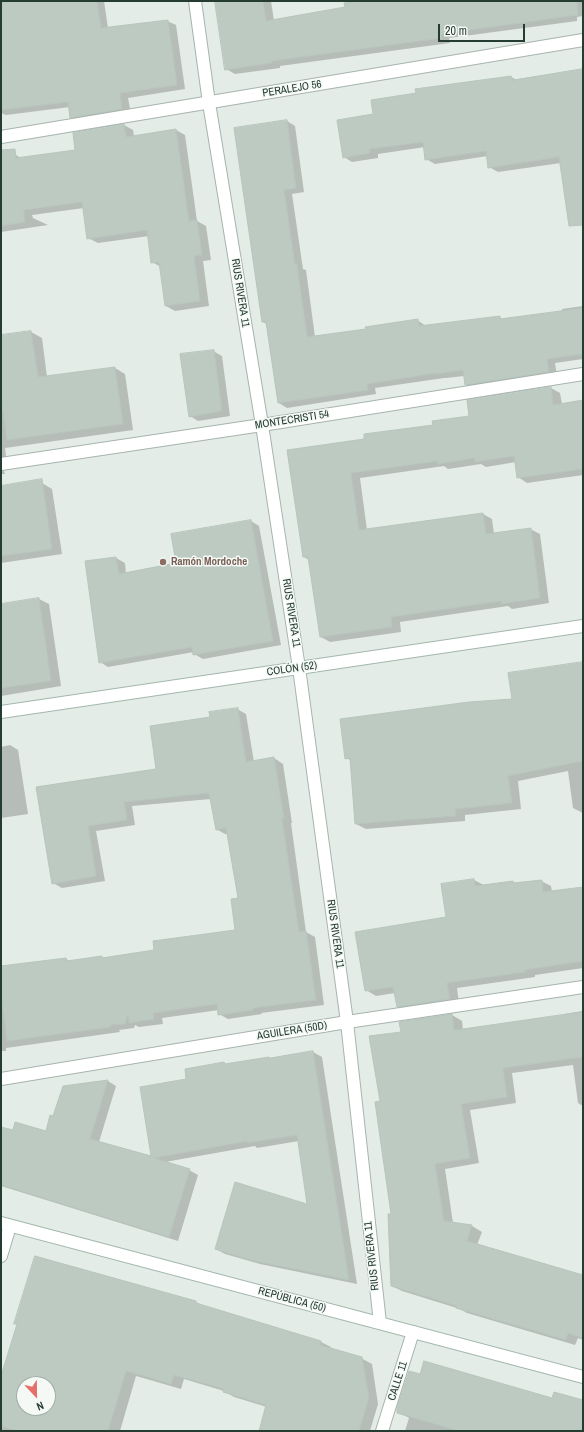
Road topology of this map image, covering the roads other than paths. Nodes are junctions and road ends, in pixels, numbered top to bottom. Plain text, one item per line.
1 (195, 1) edge
2 (583, 40) edge
3 (210, 103) junction
4 (1, 137) edge
5 (583, 374) edge
6 (262, 425) junction
7 (1, 464) edge
8 (583, 626) edge
9 (299, 668) junction
10 (1, 712) edge
11 (583, 988) edge
12 (347, 1022) junction
13 (1, 1078) edge
14 (6, 1224) edge
15 (1, 1256) edge
16 (380, 1323) junction
17 (413, 1332) junction
18 (583, 1377) edge
19 (382, 1431) edge

1 - 3 street, RIUS RIVERA 11
2 - 3 street, PERALEJO 56
3 - 4 street, PERALEJO 56
3 - 6 street, RIUS RIVERA 11
5 - 6 street, MONTECRISTI 54
6 - 7 street, MONTECRISTI 54
6 - 9 street, RIUS RIVERA 11
8 - 9 street, COLÓN (52)
9 - 10 street, COLÓN (52)
9 - 12 street, RIUS RIVERA 11
11 - 12 street, AGUILERA (50D)
12 - 13 street, AGUILERA (50D)
12 - 16 street, RIUS RIVERA 11
14 - 15 street
14 - 16 street, REPÚBLICA (50)
16 - 17 street, REPÚBLICA (50)
17 - 18 street, REPÚBLICA (50)
17 - 19 street, CALLE 11

